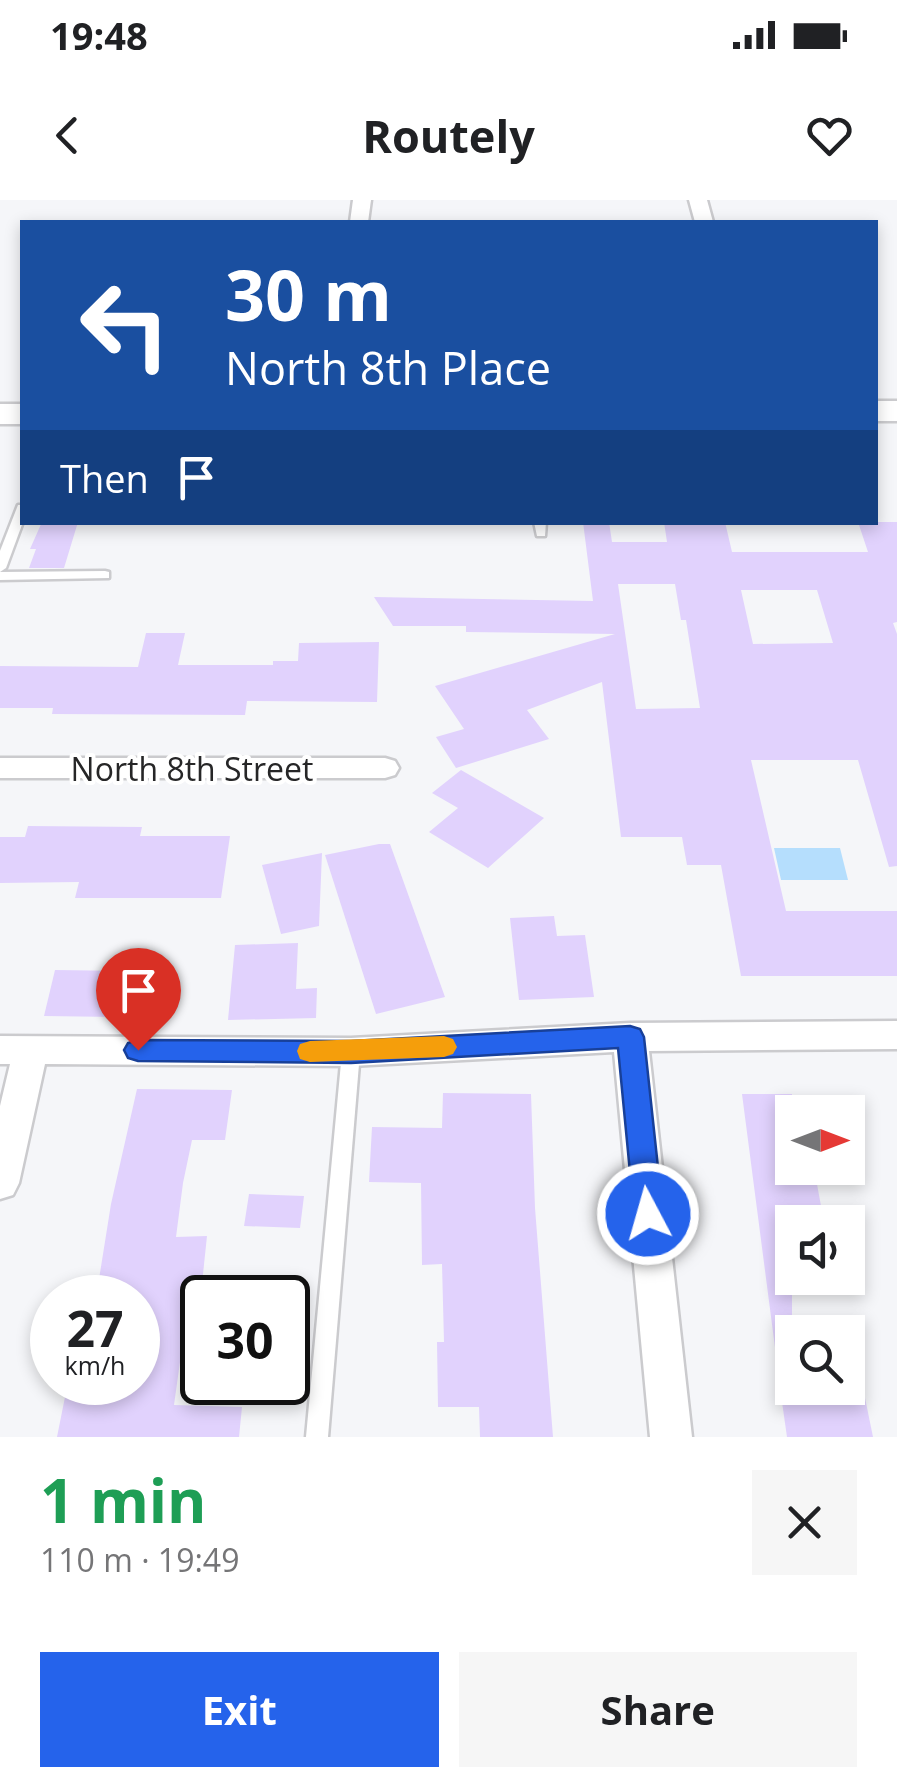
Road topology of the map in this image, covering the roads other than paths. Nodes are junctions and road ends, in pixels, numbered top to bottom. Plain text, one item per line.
1 (20, 514) edge
2 (0, 572) edge
3 (105, 575) dead end
4 (0, 768) edge
5 (384, 768) dead end
6 (897, 1036) edge
7 (630, 1037) junction
8 (15, 1050) edge
9 (351, 1052) junction
10 (0, 1183) edge
11 (318, 1437) edge
12 (671, 1437) edge

1 - 2 lane
2 - 3 lane
4 - 5 street, North 8th Street
6 - 7 street
7 - 9 street
7 - 12 street
8 - 9 street
8 - 10 street
9 - 11 lane

